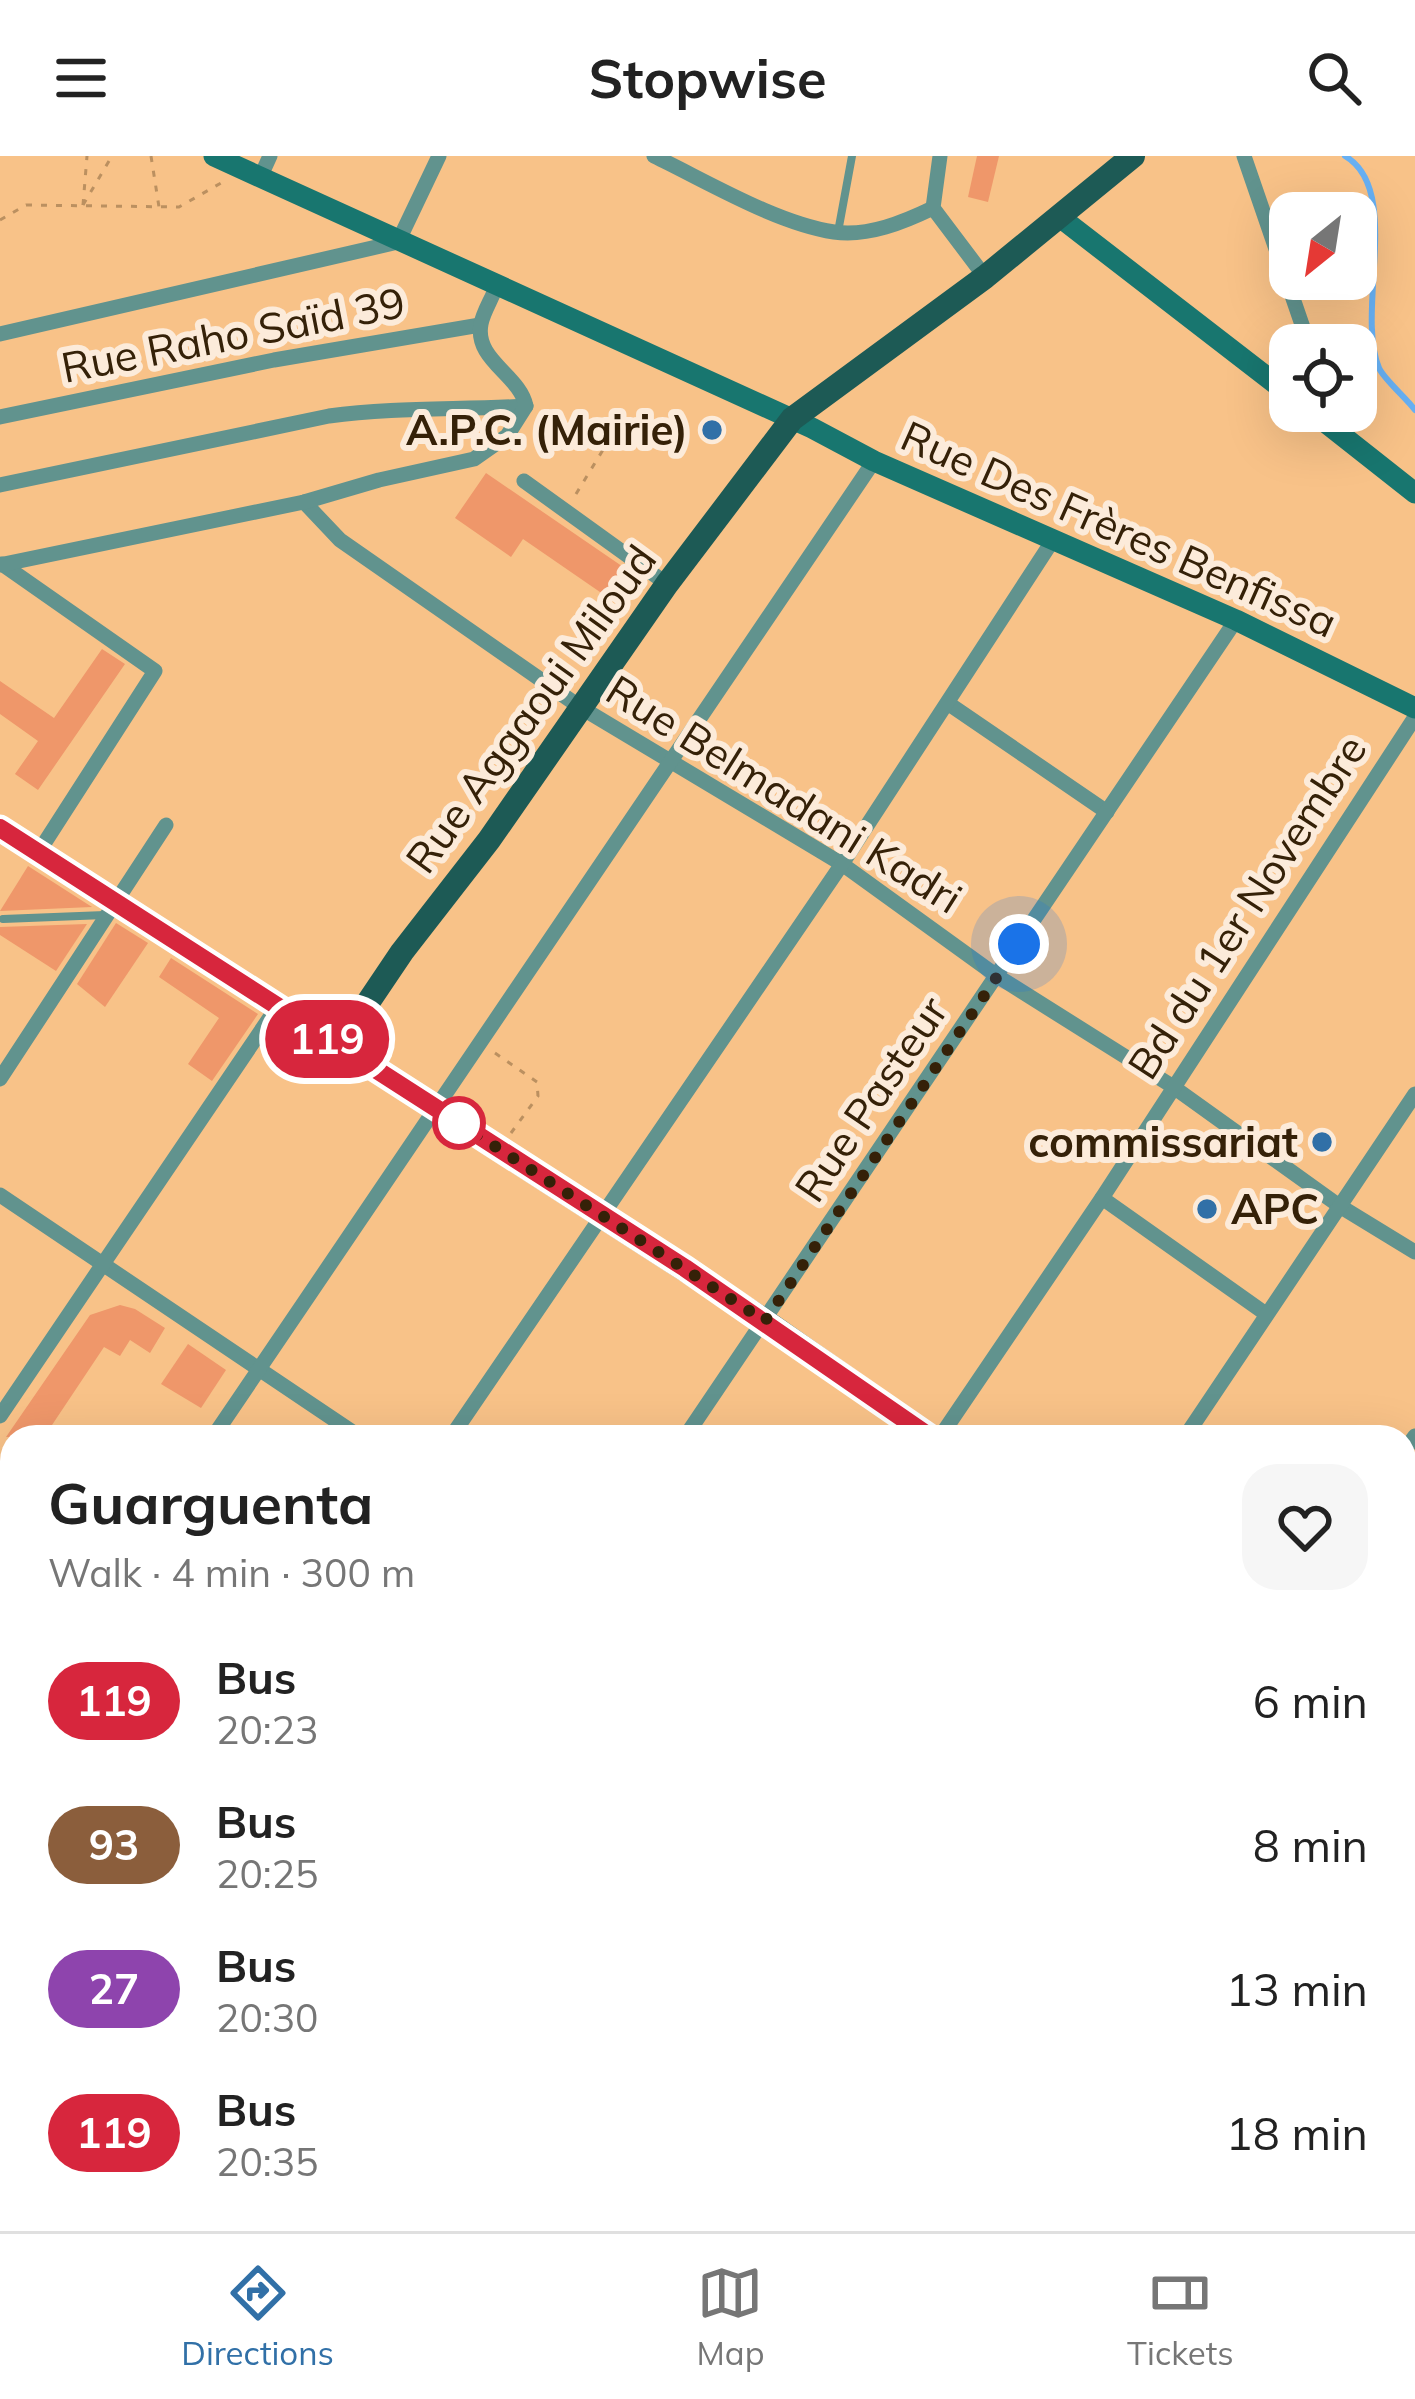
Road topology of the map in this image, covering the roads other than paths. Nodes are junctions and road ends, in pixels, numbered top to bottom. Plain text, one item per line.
1 (214, 156) edge
2 (270, 156) edge
3 (439, 156) edge
4 (654, 156) edge
5 (852, 156) edge
6 (940, 156) edge
7 (1133, 156) edge
8 (1244, 156) edge
9 (252, 174) junction
10 (933, 208) junction
11 (1060, 218) junction
12 (838, 233) junction
13 (398, 242) junction
14 (986, 277) junction
15 (496, 287) junction
16 (1302, 324) edge
17 (480, 325) junction
18 (0, 334) edge
19 (1269, 379) edge
20 (526, 406) junction
21 (0, 417) edge
22 (792, 419) junction
23 (1338, 432) edge
24 (874, 461) junction
25 (524, 481) dead end
26 (0, 484) edge
27 (1415, 493) edge
28 (304, 502) junction
29 (1053, 540) junction
30 (1, 564) edge
31 (667, 584) junction
32 (1236, 620) junction
33 (949, 704) junction
34 (580, 707) junction
35 (1415, 712) edge
36 (671, 762) junction
37 (1107, 812) junction
38 (166, 825) dead end
39 (0, 828) edge
40 (38, 854) junction
41 (842, 865) junction
42 (112, 908) junction
43 (3, 920) dead end
44 (997, 976) junction
45 (278, 1007) junction
46 (338, 1047) junction
47 (0, 1079) edge
48 (1172, 1086) junction
49 (1415, 1094) edge
50 (435, 1108) junction
51 (0, 1195) edge
52 (1102, 1198) junction
53 (1338, 1205) junction
54 (604, 1216) junction
55 (1415, 1252) edge
56 (103, 1264) junction
57 (1266, 1315) junction
58 (765, 1321) junction
59 (259, 1368) junction
60 (0, 1415) edge
61 (221, 1425) edge
62 (342, 1425) edge
63 (459, 1425) edge
64 (694, 1425) edge
65 (924, 1425) edge
66 (944, 1425) edge
67 (1193, 1425) edge

1 - 9 main road, Rue Des Frères Benfissa
2 - 9 street
3 - 13 street
4 - 12 street
5 - 12 lane
6 - 10 street
7 - 11 main road, Rue Aggaoui Miloud
8 - 16 street
9 - 13 main road, Rue Des Frères Benfissa
10 - 12 street
10 - 14 street
11 - 14 main road, Rue Aggaoui Miloud
11 - 19 main road
13 - 15 main road, Rue Des Frères Benfissa
13 - 18 street
14 - 22 main road, Rue Aggaoui Miloud
15 - 17 street
15 - 22 main road, Rue Des Frères Benfissa
17 - 20 street
17 - 21 street, Rue Raho Saïd 39
20 - 26 street
20 - 28 street
22 - 24 main road, Rue Des Frères Benfissa
22 - 31 main road, Rue Aggaoui Miloud
23 - 27 main road
24 - 29 main road, Rue Des Frères Benfissa
24 - 36 street
25 - 31 street
28 - 30 street
28 - 34 street, Rue Belmadani Kadri
29 - 32 main road, Rue Des Frères Benfissa
29 - 33 street
30 - 40 street
31 - 34 main road, Rue Aggaoui Miloud
32 - 35 main road, Rue Des Frères Benfissa
32 - 37 street, Rue Pasteur
33 - 37 street
33 - 41 street
34 - 36 street, Rue Belmadani Kadri
34 - 46 main road, Rue Aggaoui Miloud
35 - 48 street, Bd du 1er Novembre
36 - 41 street, Rue Belmadani Kadri
36 - 50 street
37 - 44 street, Rue Pasteur
38 - 42 street
39 - 40 main road
40 - 42 main road
41 - 44 street, Rue Belmadani Kadri
41 - 54 street
42 - 43 lane
42 - 45 main road
42 - 47 street
44 - 48 street, Rue Belmadani Kadri
44 - 58 street, Rue Pasteur
45 - 46 main road
45 - 56 street
46 - 50 main road
48 - 52 street, Bd du 1er Novembre
48 - 53 street, Rue Belmadani Kadri
49 - 53 street
50 - 54 main road
50 - 59 street
51 - 56 street
52 - 57 street
52 - 66 street, Bd du 1er Novembre
53 - 55 street, Rue Belmadani Kadri
53 - 57 street
54 - 58 main road
54 - 63 street
56 - 59 street
56 - 60 street
57 - 67 street
58 - 64 street, Rue Pasteur
58 - 65 main road
59 - 61 street
59 - 62 street

